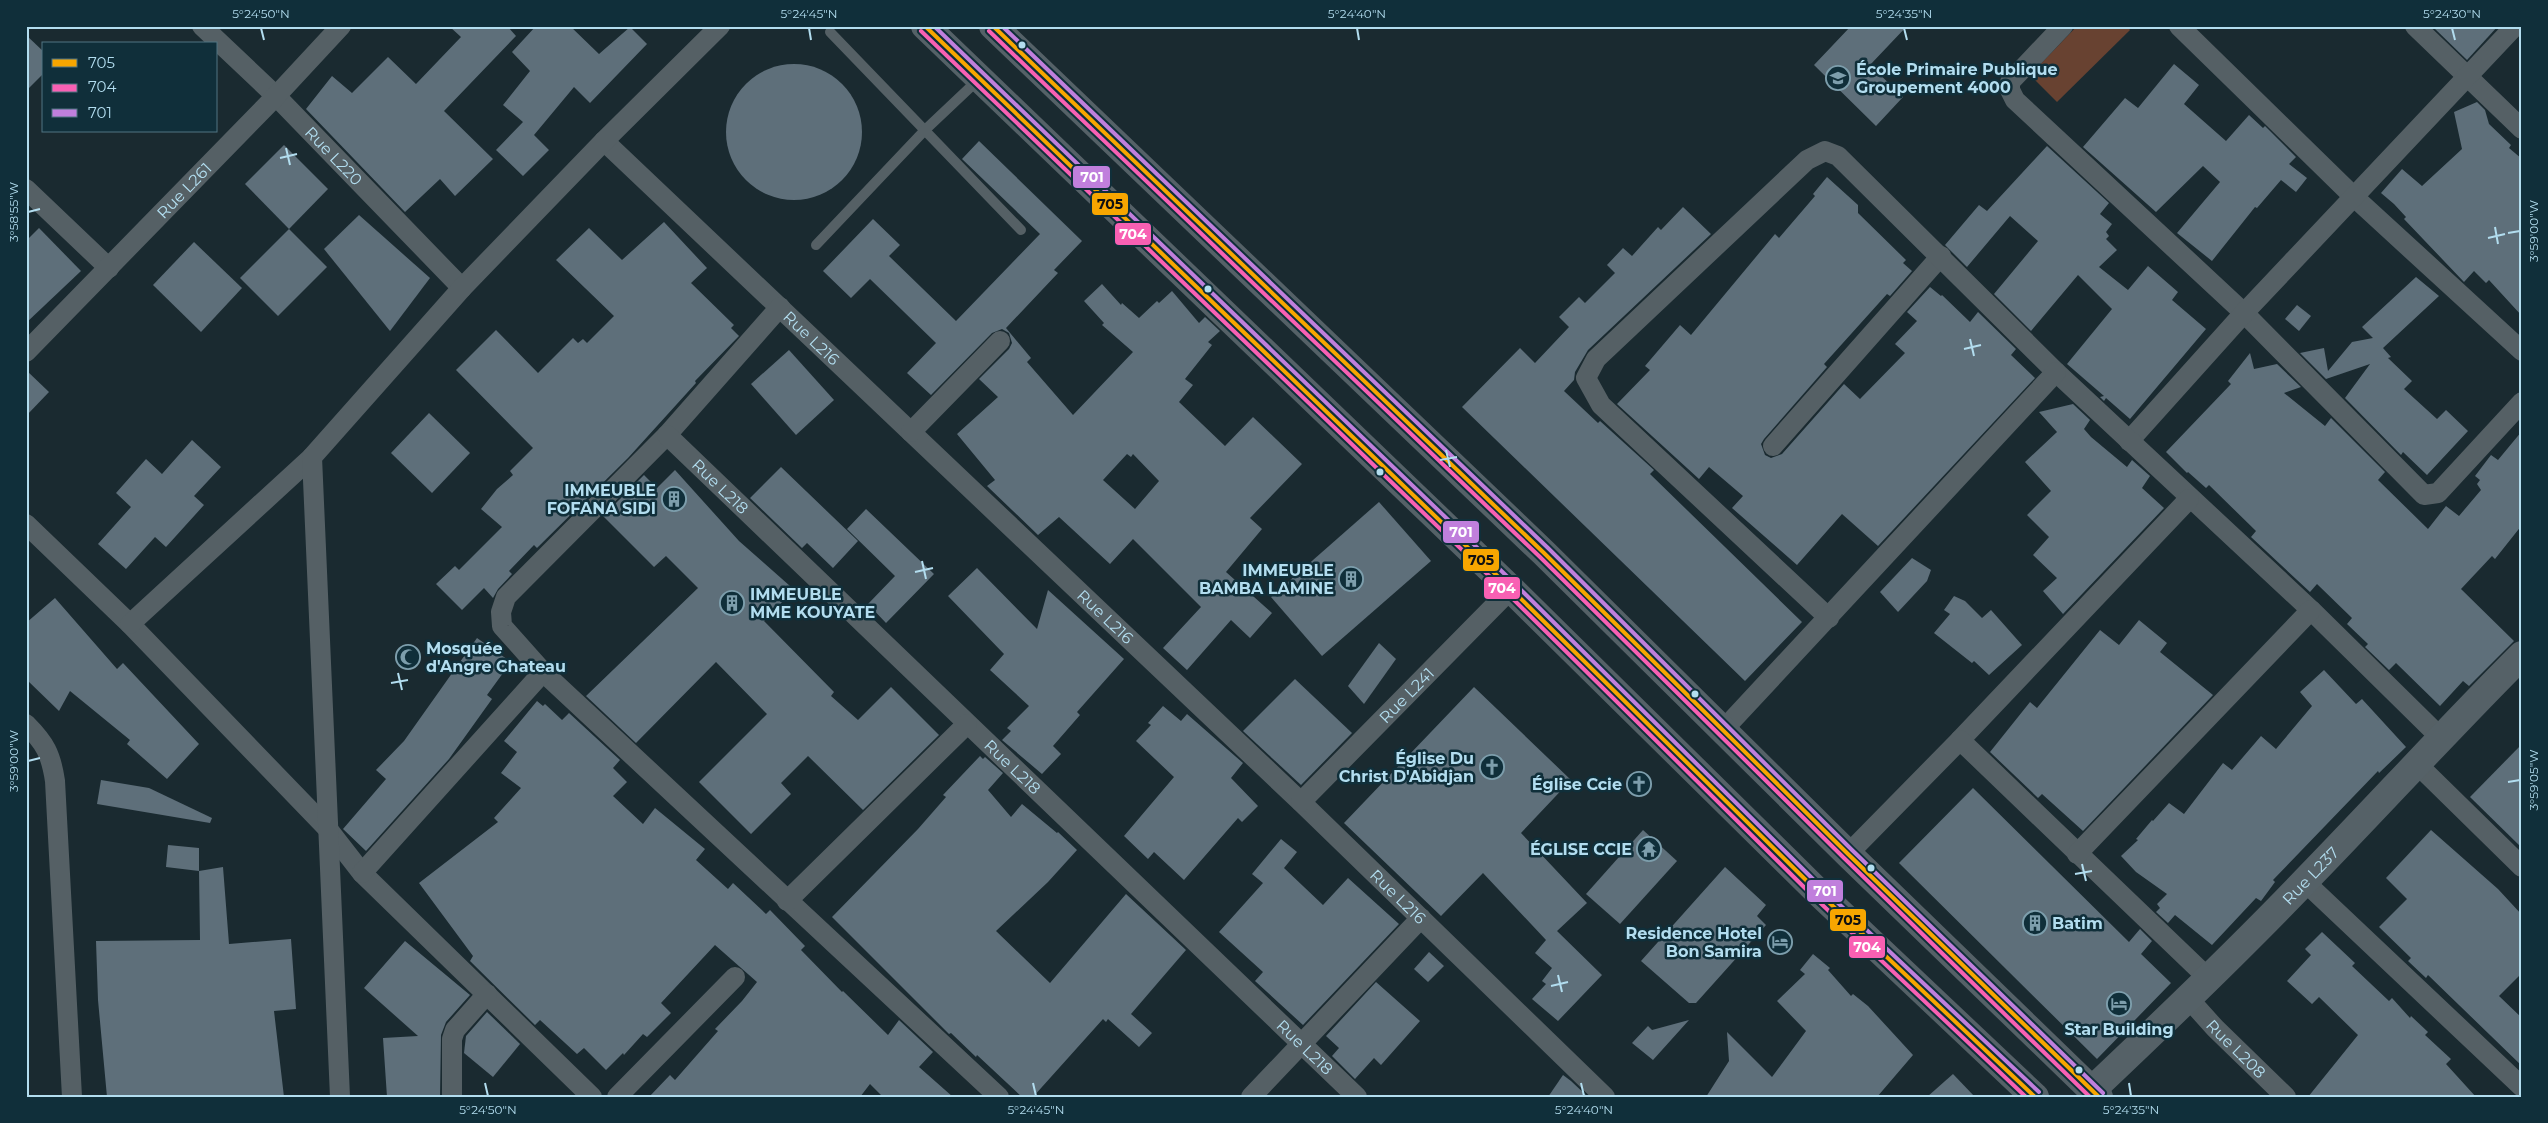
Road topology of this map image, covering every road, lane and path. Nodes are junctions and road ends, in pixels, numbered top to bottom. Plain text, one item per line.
1 (202, 26) edge
2 (341, 26) edge
3 (720, 26) edge
4 (925, 26) edge
5 (993, 26) edge
6 (2063, 26) edge
7 (2179, 26) edge
8 (2414, 26) edge
9 (2515, 26) edge
10 (830, 32) dead end
11 (2466, 76) junction
12 (980, 78) junction
13 (276, 96) junction
14 (2522, 129) edge
15 (925, 130) junction
16 (604, 141) junction
17 (26, 189) edge
18 (2353, 196) junction
19 (1021, 230) dead end
20 (816, 245) dead end
21 (1941, 256) junction
22 (108, 268) junction
23 (462, 288) junction
24 (780, 307) junction
25 (2244, 313) junction
26 (1000, 341) dead end
27 (2522, 351) edge
28 (26, 352) edge
29 (2056, 372) junction
30 (2522, 402) edge
31 (911, 432) junction
32 (667, 435) junction
33 (2129, 441) junction
34 (1773, 446) dead end
35 (312, 457) junction
36 (2189, 499) junction
37 (26, 524) edge
38 (1511, 589) junction
39 (2311, 610) junction
40 (1830, 618) junction
41 (130, 624) junction
42 (2522, 655) edge
43 (544, 672) junction
44 (26, 724) edge
45 (967, 724) junction
46 (1723, 730) junction
47 (2440, 737) junction
48 (1960, 740) junction
49 (2416, 763) junction
50 (1301, 802) junction
51 (327, 828) junction
52 (1848, 854) junction
53 (2077, 854) junction
54 (2522, 867) edge
55 (362, 873) junction
56 (2305, 882) junction
57 (787, 901) junction
58 (1421, 918) junction
59 (735, 977) dead end
60 (2208, 978) junction
61 (487, 994) junction
62 (2188, 998) junction
63 (1303, 1044) junction
64 (2522, 1087) edge
65 (2095, 1094) edge
66 (72, 1097) edge
67 (340, 1097) edge
68 (452, 1097) edge
69 (592, 1097) edge
70 (617, 1097) edge
71 (999, 1097) edge
72 (1251, 1097) edge
73 (1357, 1097) edge
74 (1605, 1097) edge
75 (2035, 1097) edge
76 (2286, 1097) edge

1 - 13 street, Rue L220
2 - 13 street, Rue L261
3 - 16 street
4 - 12 main road
5 - 46 main road
6 - 25 street
7 - 18 street
8 - 11 street
9 - 11 street
10 - 15 lane
11 - 14 street
11 - 18 street
12 - 15 lane
12 - 38 main road
13 - 22 street, Rue L261
13 - 23 street, Rue L220
15 - 19 lane
15 - 20 lane
16 - 23 street
16 - 24 street, Rue L216
17 - 22 street
18 - 25 street
18 - 27 street
21 - 29 street
21 - 34 street
21 - 40 street
22 - 28 street, Rue L261
23 - 35 street
24 - 31 street, Rue L216
24 - 32 street
25 - 30 street
25 - 33 street
26 - 31 street
29 - 33 street
29 - 40 street
31 - 50 street, Rue L216
32 - 43 street
32 - 45 street, Rue L218
33 - 36 street
35 - 41 street
35 - 51 street
36 - 39 street
36 - 48 street
37 - 41 street
38 - 50 street, Rue L241
38 - 75 main road
39 - 47 street
39 - 53 street
40 - 46 street
41 - 51 street
42 - 47 main road, Rue L237
43 - 55 street
43 - 57 street
44 - 66 street
45 - 57 street
45 - 63 street, Rue L218
46 - 52 main road
47 - 49 main road, Rue L237
48 - 52 street
48 - 53 street
49 - 54 street
49 - 56 main road, Rue L237
50 - 58 street, Rue L216
51 - 55 street
51 - 67 street
52 - 65 main road
53 - 60 street
55 - 61 street
56 - 60 main road, Rue L237
56 - 64 street
57 - 71 street
58 - 63 street
58 - 74 street, Rue L216
59 - 70 street
60 - 62 main road, Rue L237
61 - 68 street
61 - 69 street
62 - 65 main road, Rue L237
62 - 76 street, Rue L208
63 - 72 street
63 - 73 street, Rue L218

